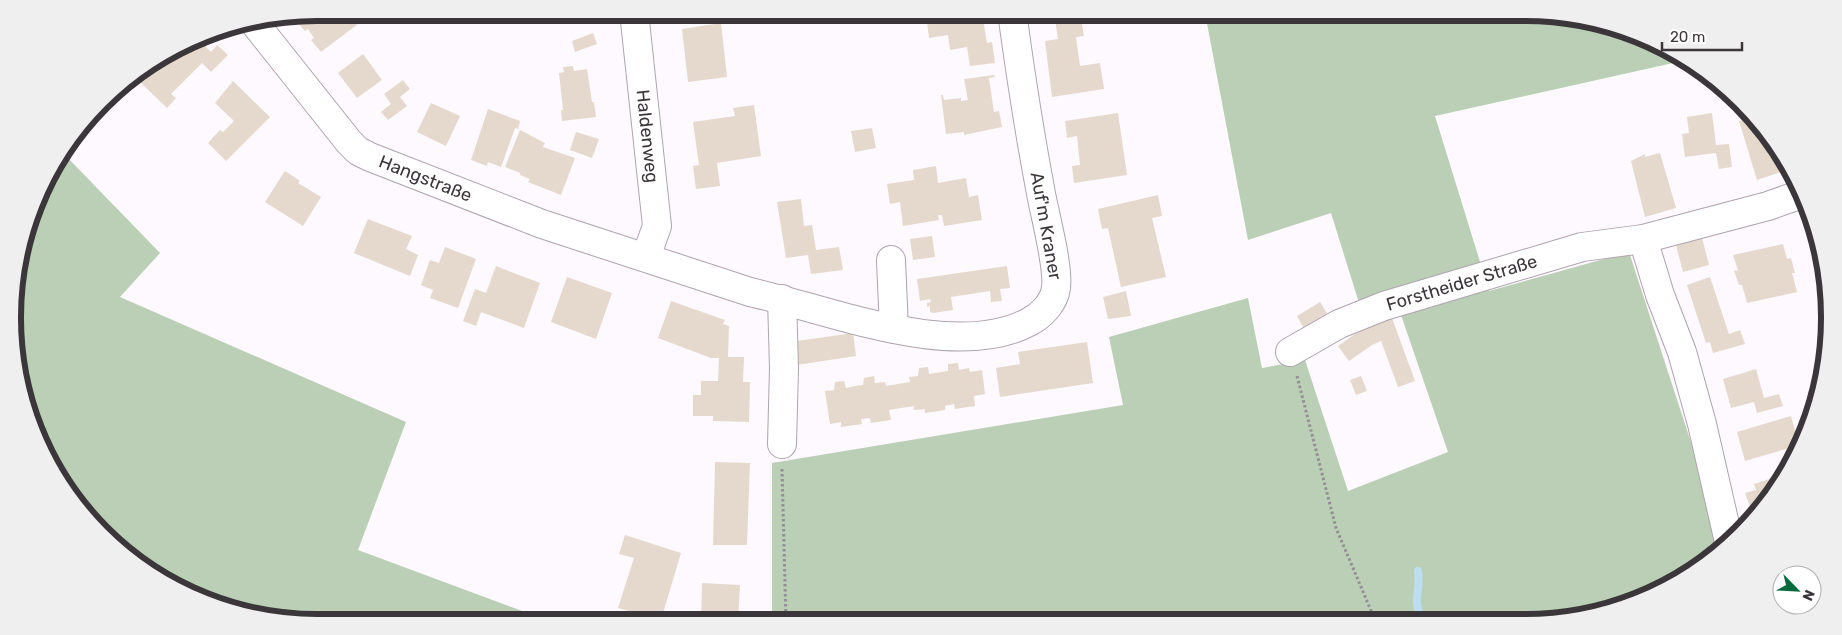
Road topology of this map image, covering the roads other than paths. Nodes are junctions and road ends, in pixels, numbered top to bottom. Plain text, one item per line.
1 (635, 21) edge
2 (1013, 21) edge
3 (258, 27) edge
4 (1795, 197) edge
5 (1643, 240) junction
6 (646, 257) junction
7 (891, 260) dead end
8 (782, 299) junction
9 (894, 329) junction
10 (1290, 352) road end
11 (782, 444) road end
12 (1727, 533) edge

1 - 6 street, Haldenweg
2 - 9 street, Auf'm Kraner
3 - 6 street, Hangstraße
4 - 5 street, Forstheider Straße
5 - 10 street, Forstheider Straße
5 - 12 street
6 - 8 street, Auf'm Kraner
7 - 9 street
8 - 9 street, Auf'm Kraner
8 - 11 street

